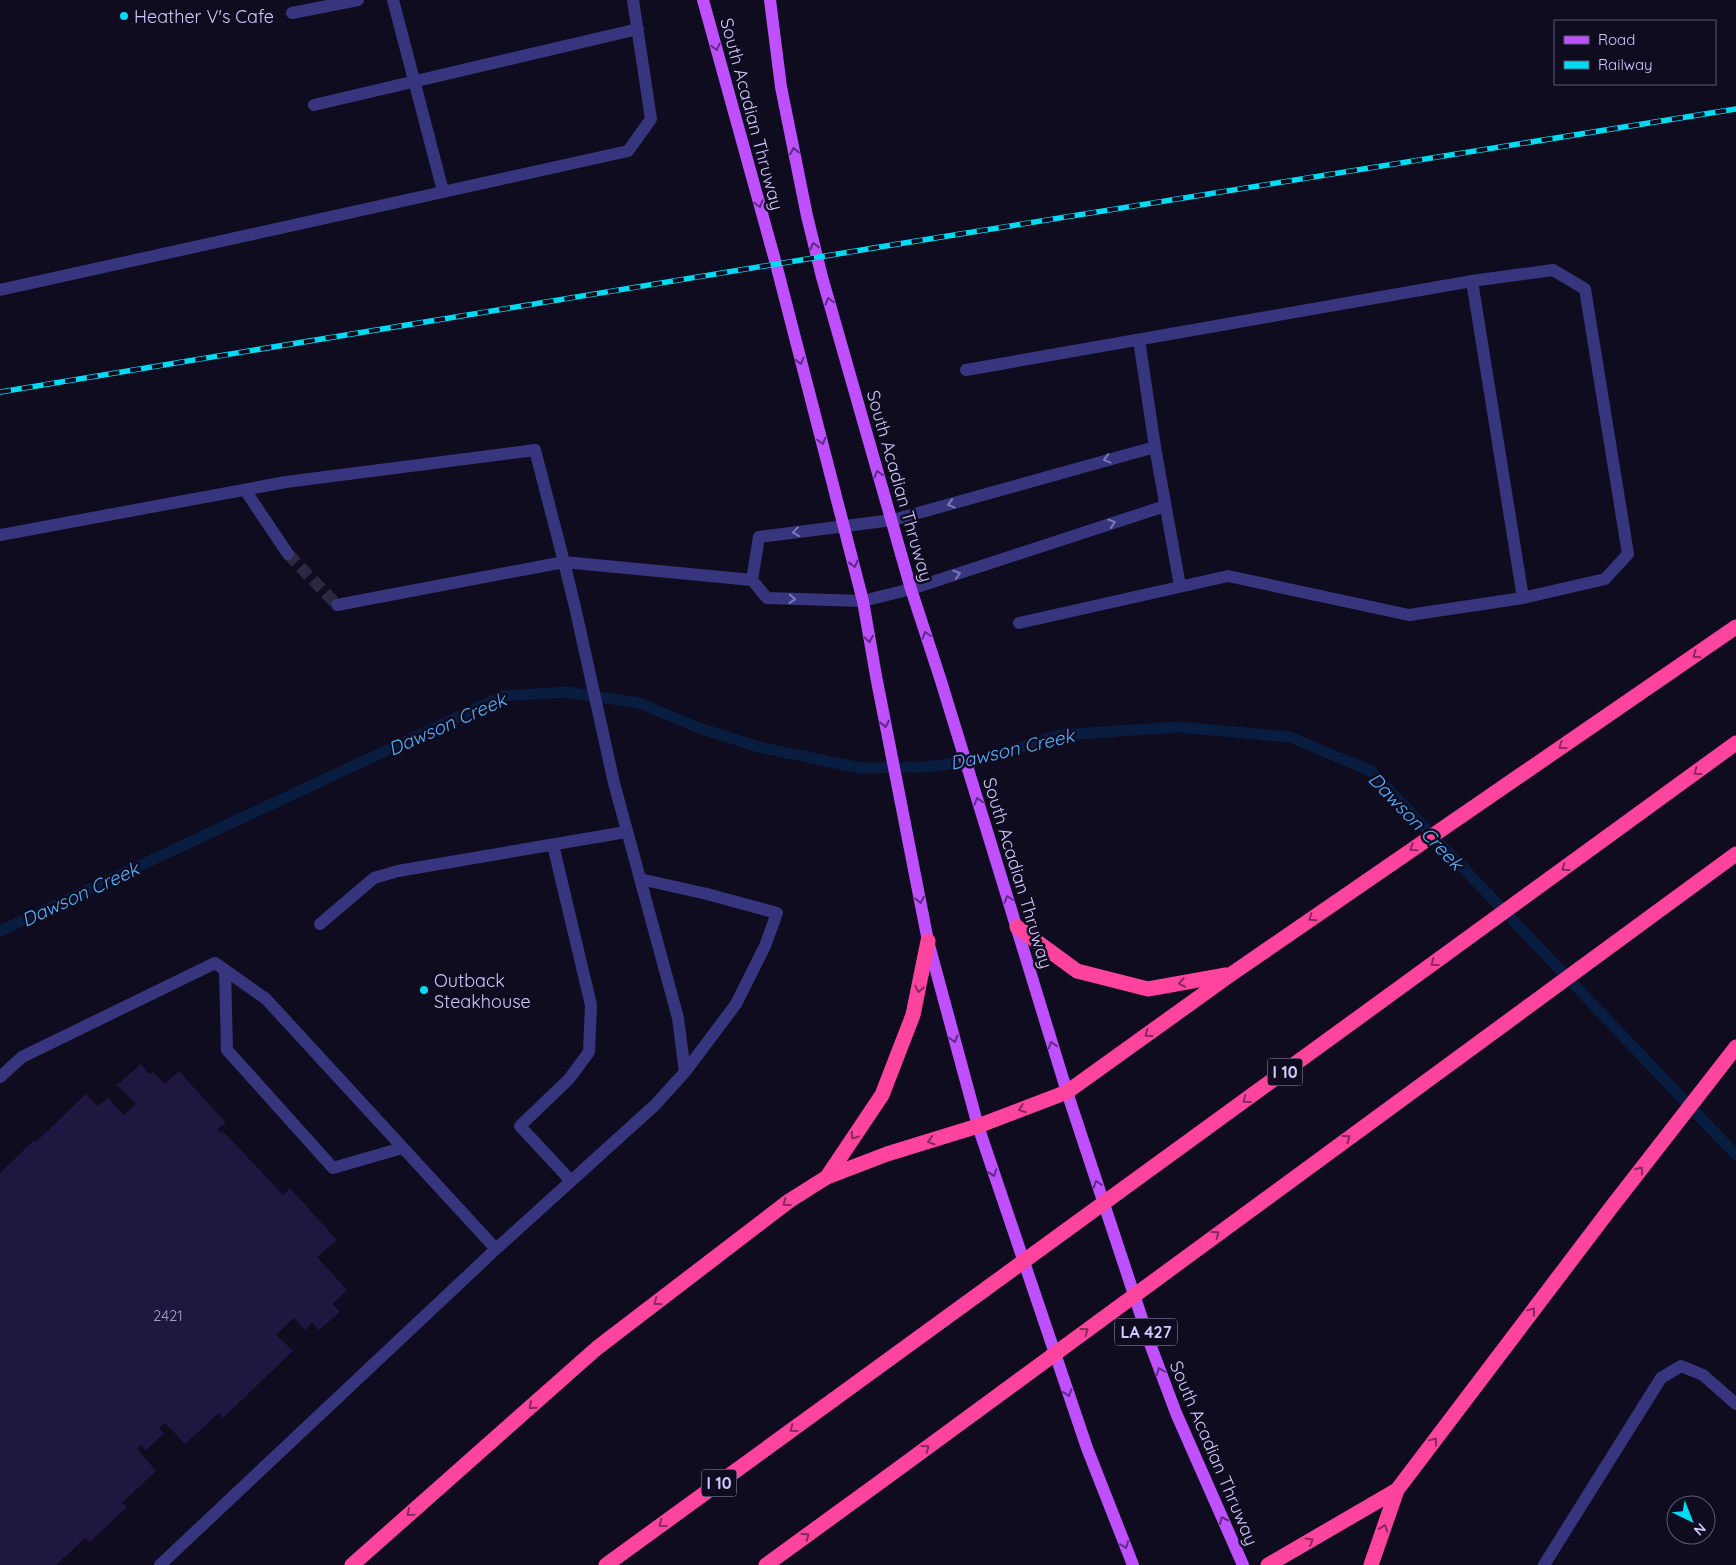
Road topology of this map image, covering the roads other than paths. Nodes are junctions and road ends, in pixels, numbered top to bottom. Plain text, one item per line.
1 (358, 0) edge
2 (393, 0) edge
3 (633, 0) edge
4 (703, 0) edge
5 (770, 0) edge
6 (292, 13) dead end
7 (638, 29) junction
8 (414, 82) junction
9 (314, 105) dead end
10 (443, 191) junction
11 (1472, 281) junction
12 (0, 290) edge
13 (1139, 340) junction
14 (966, 370) dead end
15 (1154, 447) junction
16 (245, 490) junction
17 (1165, 506) junction
18 (893, 520) junction
19 (844, 527) junction
20 (0, 535) edge
21 (288, 554) tunnel mouth
22 (564, 562) junction
23 (752, 580) junction
24 (1180, 586) junction
25 (911, 589) junction
26 (1523, 598) junction
27 (863, 601) junction
28 (337, 605) dead end
29 (1019, 623) dead end
30 (1736, 627) edge
31 (1736, 743) edge
32 (626, 832) junction
33 (553, 845) junction
34 (1736, 854) edge
35 (640, 879) junction
36 (320, 924) dead end
37 (1016, 927) junction
38 (928, 941) junction
39 (225, 970) junction
40 (1230, 974) junction
41 (1736, 1047) edge
42 (684, 1072) junction
43 (0, 1077) edge
44 (1066, 1092) junction
45 (978, 1126) junction
46 (402, 1148) junction
47 (827, 1177) junction
48 (571, 1181) junction
49 (496, 1249) junction
50 (1736, 1404) edge
51 (1397, 1490) junction
52 (160, 1565) edge
53 (352, 1565) edge
54 (606, 1565) edge
55 (766, 1565) edge
56 (1133, 1565) edge
57 (1243, 1565) edge
58 (1268, 1565) edge
59 (1371, 1565) edge
60 (1544, 1565) edge

1 - 6 lane
2 - 8 lane
3 - 7 lane
4 -> 19 main road, South Acadian Thruway
18 -> 5 main road, South Acadian Thruway / LA 427
7 - 8 lane
7 - 10 lane
8 - 9 lane
8 - 10 lane
10 - 12 lane
11 - 13 lane
11 - 26 lane
11 - 26 lane
13 - 14 lane
13 - 15 lane
15 - 17 lane
15 -> 18 lane
16 - 20 lane
16 - 21 lane
16 - 22 lane
17 - 24 lane
25 -> 17 lane
18 - 19 lane
18 - 25 main road, South Acadian Thruway / LA 427
19 -> 23 lane
19 -> 27 main road, South Acadian Thruway
22 - 23 lane
22 - 28 lane
22 - 32 lane
23 -> 27 lane
24 - 26 lane
24 - 29 lane
25 - 27 lane
37 -> 25 main road, South Acadian Thruway / LA 427
27 -> 38 main road, South Acadian Thruway
30 -> 40 highway
31 -> 54 highway, I 10, bridge
32 - 33 lane
32 - 35 lane
33 - 36 lane
33 - 48 lane
55 -> 34 highway, bridge
35 - 42 lane
35 - 42 lane
40 -> 37 highway
44 -> 37 main road, South Acadian Thruway / LA 427
38 -> 45 main road, South Acadian Thruway
38 -> 47 highway
39 - 43 lane
39 - 46 lane
39 - 46 lane
40 -> 44 highway
51 -> 41 highway
42 - 48 lane
44 -> 45 highway
57 -> 44 main road, South Acadian Thruway / LA 427
45 -> 47 highway
45 -> 56 main road, South Acadian Thruway
46 - 49 lane
47 -> 53 highway
48 - 49 lane
49 - 52 lane
50 - 60 lane
58 -> 51 highway
59 -> 51 highway

